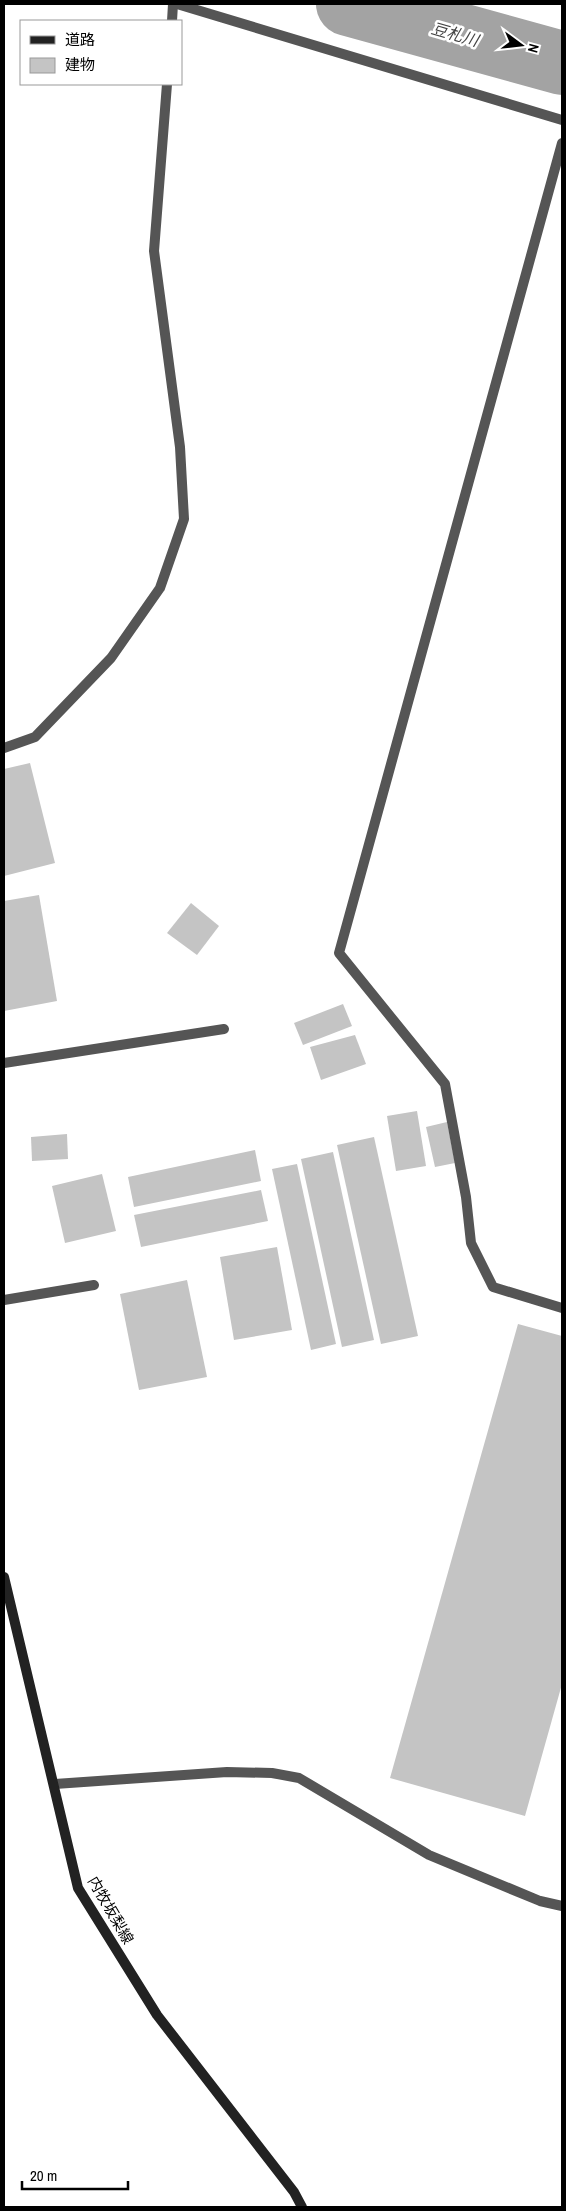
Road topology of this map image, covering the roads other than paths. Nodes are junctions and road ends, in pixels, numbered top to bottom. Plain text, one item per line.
1 (173, 4) edge
2 (177, 4) edge
3 (172, 20) edge
4 (167, 85) edge
5 (562, 120) edge
6 (562, 143) edge
7 (4, 748) edge
8 (224, 1029) dead end
9 (4, 1063) edge
10 (94, 1285) dead end
11 (4, 1300) edge
12 (562, 1308) edge
13 (4, 1577) edge
14 (55, 1784) junction
15 (562, 1906) edge
16 (302, 2207) edge

1 - 3 street
2 - 5 street
4 - 7 street
6 - 12 street
8 - 9 street
10 - 11 street
13 - 14 main road, 内牧坂梨線
14 - 15 street
14 - 16 main road, 内牧坂梨線

